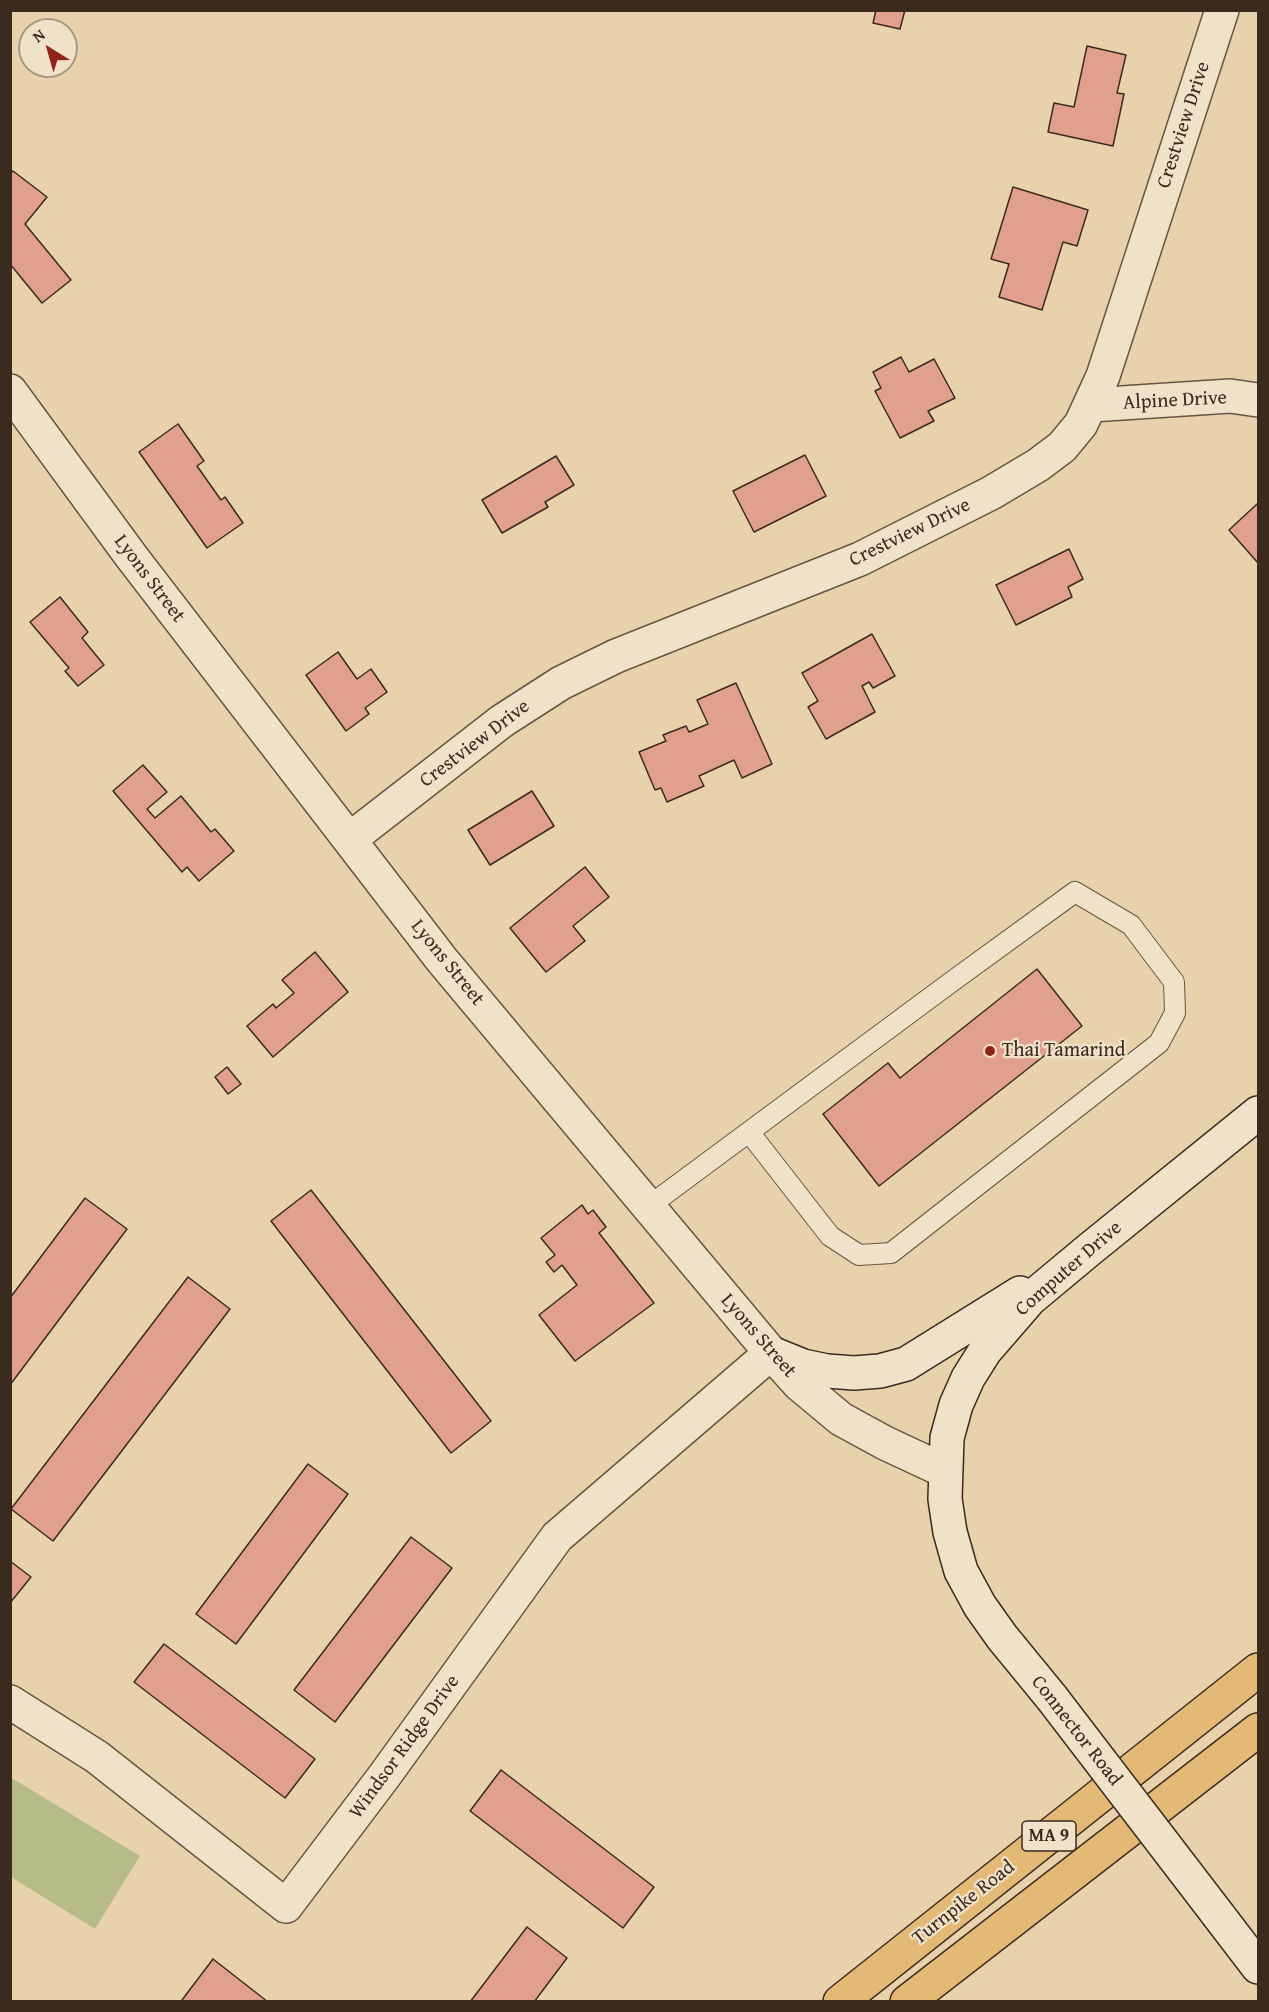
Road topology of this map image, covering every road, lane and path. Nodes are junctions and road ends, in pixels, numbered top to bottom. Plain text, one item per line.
1 (1222, 10) edge
2 (10, 391) edge
3 (1258, 400) edge
4 (1091, 405) junction
5 (350, 840) junction
6 (1258, 1113) edge
7 (749, 1132) junction
8 (649, 1206) junction
9 (1090, 1249) junction
10 (771, 1353) junction
11 (945, 1471) junction
12 (1258, 1670) edge
13 (10, 1702) edge
14 (1258, 1730) edge
15 (1258, 1967) edge
16 (840, 2001) edge
17 (907, 2001) edge

1 - 4 street, Crestview Drive
2 - 5 street, Lyons Street
3 - 4 street, Alpine Drive
4 - 5 street, Crestview Drive
5 - 8 street, Lyons Street
6 - 9 street, Computer Drive
7 - 7 lane
7 - 8 lane
8 - 10 street, Lyons Street
9 - 10 street
9 - 11 street, Computer Drive
10 - 11 street, Lyons Street
10 - 13 street, Windsor Ridge Drive
11 - 15 street, Connector Road, bridge
12 - 16 highway, Turnpike Road / MA 9
14 - 17 highway, MA 9

